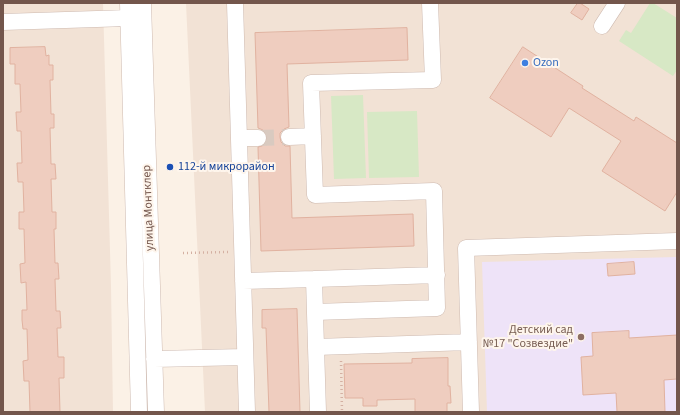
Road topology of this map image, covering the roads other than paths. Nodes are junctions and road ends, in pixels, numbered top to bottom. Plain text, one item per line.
1 (143, 3) edge
2 (235, 3) edge
3 (430, 3) edge
4 (617, 3) edge
5 (128, 11) edge
6 (3, 22) edge
7 (602, 26) dead end
8 (313, 136) junction
9 (289, 137) tunnel mouth
10 (239, 138) junction
11 (258, 138) tunnel mouth
12 (677, 241) edge
13 (436, 275) junction
14 (314, 278) junction
15 (243, 281) junction
16 (315, 312) junction
17 (469, 342) junction
18 (316, 347) junction
19 (245, 357) junction
20 (154, 359) junction
21 (139, 412) edge
22 (156, 412) edge
23 (247, 412) edge
24 (318, 412) edge
25 (470, 412) edge

1 - 20 street, улица Монтклер
2 - 10 street
3 - 8 street
4 - 7 street
5 - 6 street
5 - 21 street, улица Монтклер
8 - 9 street
8 - 13 street
10 - 11 street
10 - 15 street
12 - 17 street
13 - 14 street
13 - 16 street
14 - 15 street
14 - 16 street
15 - 19 street
16 - 18 street
17 - 18 street
17 - 25 street
18 - 24 street
19 - 20 street
19 - 23 street
20 - 22 street, улица Монтклер

